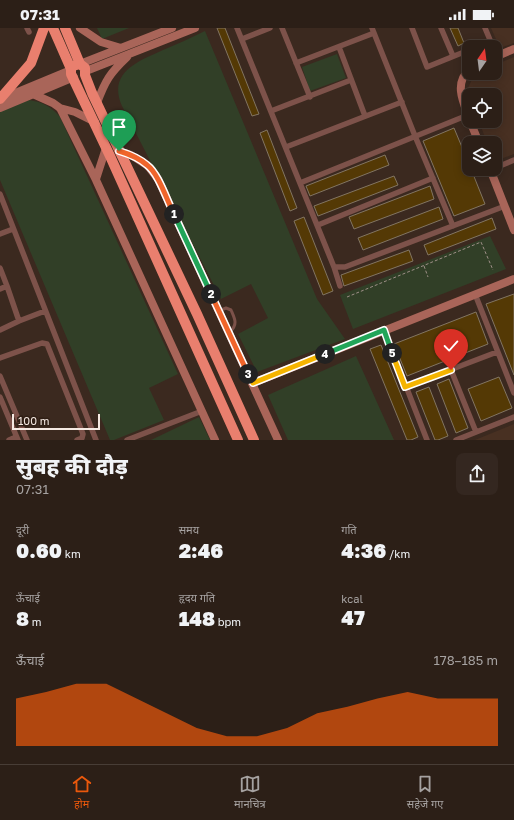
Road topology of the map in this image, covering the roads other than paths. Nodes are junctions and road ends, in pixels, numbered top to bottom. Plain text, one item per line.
1 (44, 28) edge
2 (53, 28) edge
3 (65, 28) edge
4 (80, 28) edge
5 (172, 28) edge
6 (194, 28) edge
7 (237, 28) edge
8 (270, 28) edge
9 (282, 28) edge
10 (412, 28) edge
11 (441, 28) edge
12 (485, 28) edge
13 (374, 30) edge
14 (242, 39) junction
15 (490, 40) edge
16 (339, 47) junction
17 (122, 48) junction
18 (514, 49) edge
19 (132, 53) junction
20 (462, 53) edge
21 (502, 53) edge
22 (453, 56) junction
23 (296, 63) junction
24 (78, 71) junction
25 (351, 80) junction
26 (462, 80) edge
27 (34, 94) junction
28 (310, 97) junction
29 (462, 97) edge
30 (0, 99) edge
31 (402, 102) junction
32 (97, 103) junction
33 (0, 108) edge
34 (60, 108) junction
35 (271, 112) junction
36 (365, 116) junction
37 (462, 120) edge
38 (95, 122) junction
39 (415, 136) junction
40 (286, 147) junction
41 (106, 148) junction
42 (119, 151) junction
43 (514, 160) edge
44 (502, 165) edge
45 (494, 176) edge
46 (433, 178) junction
47 (96, 179) junction
48 (300, 183) junction
49 (0, 194) edge
50 (505, 206) junction
51 (318, 225) junction
52 (453, 226) junction
53 (13, 229) junction
54 (514, 230) edge
55 (0, 234) edge
56 (334, 267) junction
57 (0, 268) edge
58 (514, 279) edge
59 (7, 286) junction
60 (340, 286) dead end
61 (0, 289) edge
62 (475, 294) junction
63 (45, 311) junction
64 (19, 321) junction
65 (0, 330) edge
66 (384, 330) junction
67 (497, 352) junction
68 (0, 358) edge
69 (451, 370) junction
70 (0, 376) edge
71 (253, 383) junction
72 (405, 387) junction
73 (514, 393) edge
74 (0, 397) edge
75 (202, 411) junction
76 (514, 417) edge
77 (476, 432) junction
78 (17, 438) edge
79 (9, 440) edge
80 (27, 440) edge
81 (76, 440) edge
82 (96, 440) edge
83 (127, 440) edge
84 (215, 440) edge
85 (238, 440) edge
86 (254, 440) edge
87 (278, 440) edge
88 (427, 440) edge
89 (456, 440) edge

1 - 30 highway
2 - 24 highway
3 - 24 highway
4 - 17 street
5 - 17 street
6 - 19 street
7 - 14 street
8 - 14 street
9 - 23 street
10 - 22 street
11 - 22 street
12 - 15 street
13 - 16 street
13 - 31 street
14 - 35 street
16 - 23 street
16 - 25 street
17 - 24 street
18 - 21 street
19 - 24 street
19 - 32 street
20 - 22 street
23 - 28 street
24 - 27 street
24 - 30 street
24 - 32 highway
24 - 38 highway
25 - 28 street
25 - 36 street
26 - 29 street
27 - 33 street
27 - 34 street
28 - 35 street
31 - 36 street
31 - 39 street
32 - 42 highway
34 - 38 street
34 - 47 street
35 - 40 street
36 - 40 street
37 - 39 street
38 - 41 highway
39 - 46 street
39 - 48 street
40 - 48 street
41 - 47 street
41 - 85 highway
42 - 71 street
42 - 86 highway
43 - 44 street
45 - 50 street
46 - 51 street
46 - 52 street
47 - 75 street
48 - 51 street
49 - 53 street
50 - 52 street
50 - 54 street
51 - 56 street
52 - 56 street
53 - 55 street
53 - 63 street
56 - 60 street
57 - 59 street
58 - 62 street
59 - 61 street
59 - 64 street
62 - 66 street
62 - 67 street
63 - 64 street
63 - 82 street
64 - 65 street
66 - 71 street
66 - 72 street
67 - 69 street
67 - 73 street
68 - 81 street
69 - 72 street
69 - 77 street
70 - 80 street
71 - 87 street
72 - 88 street
74 - 78 street
75 - 83 street
75 - 84 street
76 - 77 street
77 - 89 street
78 - 79 street

